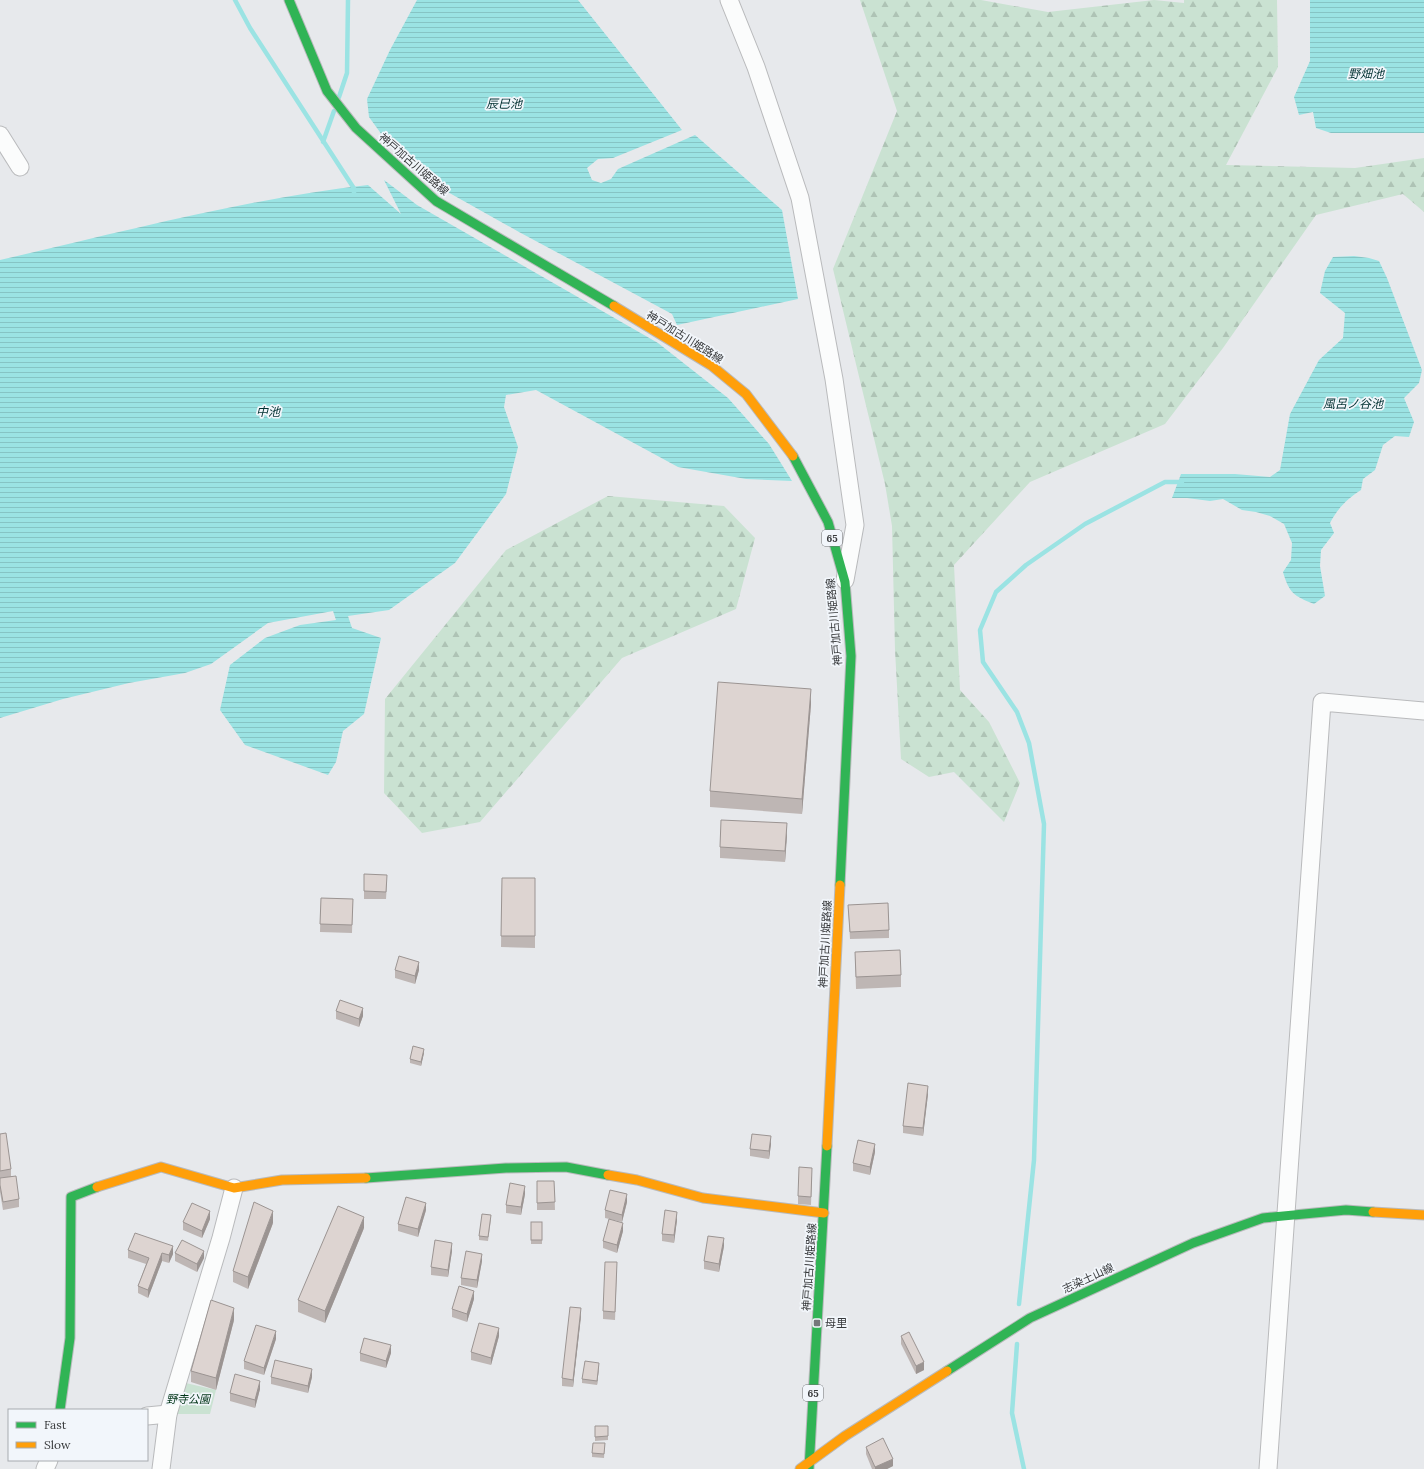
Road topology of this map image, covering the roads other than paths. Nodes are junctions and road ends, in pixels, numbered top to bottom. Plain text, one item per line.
1 (289, 0) edge
2 (729, 0) edge
3 (0, 135) edge
4 (20, 167) dead end
5 (845, 582) junction
6 (1424, 711) edge
7 (234, 1188) junction
8 (824, 1213) junction
9 (1285, 1215) junction
10 (1424, 1215) edge
11 (60, 1409) edge
12 (168, 1414) junction
13 (148, 1416) edge
14 (809, 1466) edge
15 (161, 1469) edge
16 (800, 1469) edge
17 (1268, 1469) edge

1 - 5 main road, 神戸加古川姫路線 / 65
2 - 5 street
3 - 4 street
5 - 8 main road, 神戸加古川姫路線 / 65
6 - 9 street
7 - 8 main road
7 - 11 main road
7 - 12 street
8 - 14 main road, 神戸加古川姫路線 / 65
9 - 10 main road, 志染土山線
9 - 14 main road, 志染土山線
9 - 17 street
12 - 13 street
12 - 15 street
14 - 16 main road, 志染土山線

